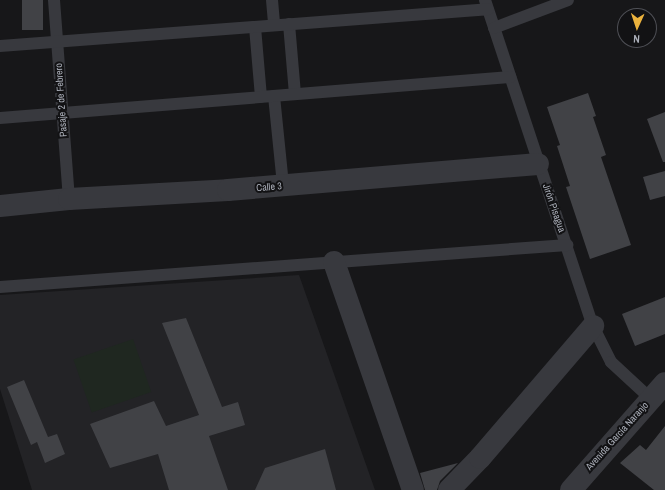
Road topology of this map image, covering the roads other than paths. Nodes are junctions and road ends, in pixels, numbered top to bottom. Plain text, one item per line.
1 (54, 0) edge
2 (272, 0) edge
3 (568, 0) edge
4 (486, 4) edge
5 (289, 24) junction
6 (274, 25) junction
7 (255, 27) junction
8 (494, 28) junction
9 (57, 42) junction
10 (0, 46) edge
11 (510, 77) junction
12 (295, 94) junction
13 (274, 96) junction
14 (261, 97) junction
15 (62, 113) junction
16 (0, 118) edge
17 (538, 164) junction
18 (283, 186) junction
19 (69, 199) junction
20 (0, 206) edge
21 (566, 245) junction
22 (334, 262) junction
23 (0, 287) edge
24 (593, 326) junction
25 (658, 391) edge
26 (413, 490) edge
27 (449, 490) edge
28 (571, 490) edge

1 - 9 lane, Pasaje 2 de Febrero
2 - 6 lane
3 - 8 lane
4 - 5 lane
4 - 8 lane, Jirón Pisagua
5 - 6 lane
5 - 12 lane
6 - 7 lane
7 - 9 lane
7 - 14 lane
8 - 11 lane, Jirón Pisagua
9 - 10 lane
9 - 15 lane, Pasaje 2 de Febrero
11 - 12 lane
11 - 17 lane, Jirón Pisagua
12 - 13 lane
13 - 14 lane
13 - 18 lane
14 - 15 lane
15 - 16 lane
15 - 19 lane, Pasaje 2 de Febrero
17 - 18 street, Calle 3
17 - 21 lane, Jirón Pisagua
18 - 19 street, Calle 3
19 - 20 street, Calle 3
21 - 22 lane
21 - 24 lane, Jirón Pisagua
22 - 23 lane
22 - 26 street
24 - 25 lane, Jirón Pisagua
24 - 27 street
25 - 28 street, Avenida García Naranjo

